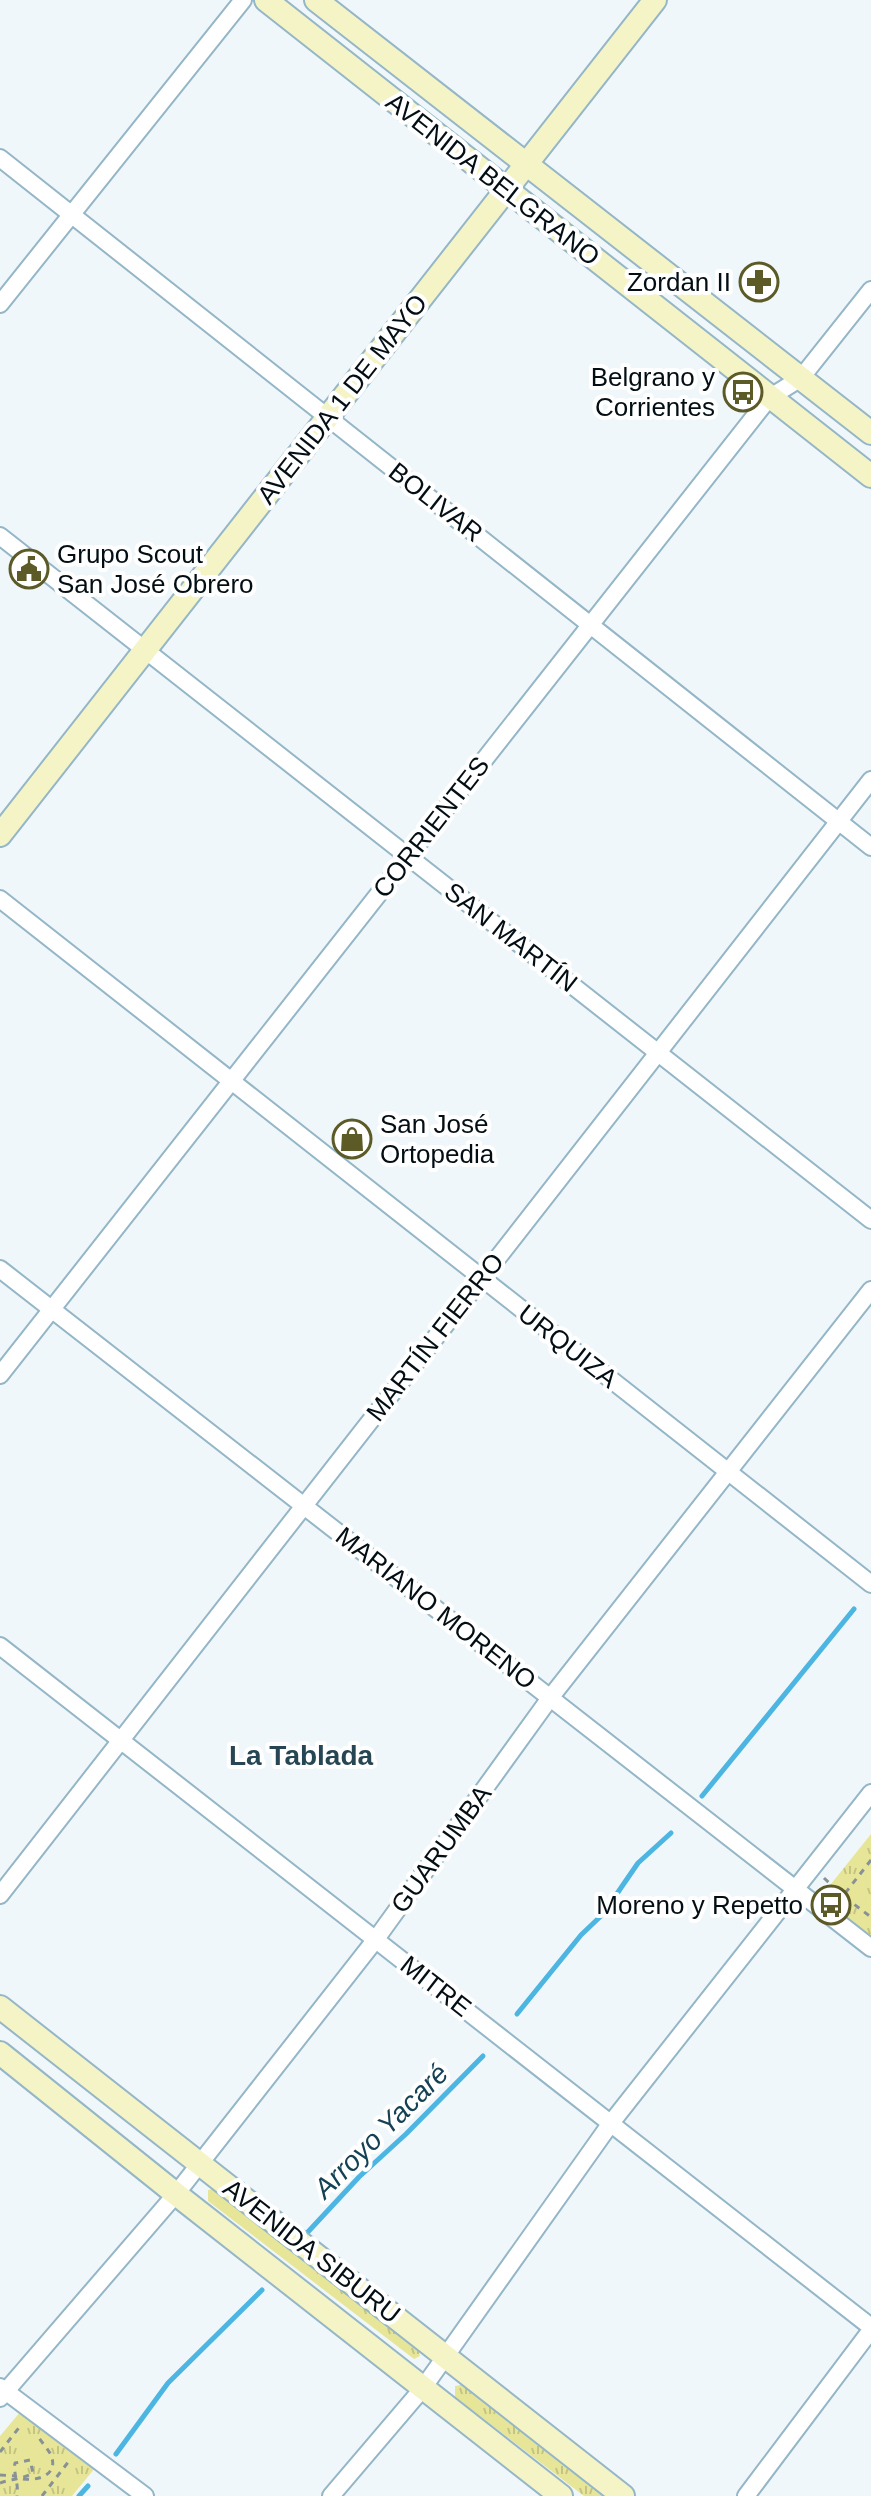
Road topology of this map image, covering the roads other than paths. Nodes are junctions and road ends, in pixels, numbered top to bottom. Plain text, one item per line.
1 (243, 0) edge
2 (266, 0) edge
3 (316, 0) edge
4 (655, 0) edge
5 (0, 158) edge
6 (526, 163) junction
7 (507, 190) junction
8 (72, 213) junction
9 (871, 290) edge
10 (0, 304) edge
11 (801, 378) junction
12 (769, 398) junction
13 (328, 417) junction
14 (871, 433) edge
15 (871, 476) edge
16 (0, 536) edge
17 (590, 625) junction
18 (145, 650) junction
19 (871, 780) edge
20 (838, 821) junction
21 (0, 835) edge
22 (871, 847) edge
23 (408, 856) junction
24 (0, 899) edge
25 (658, 1052) junction
26 (231, 1081) junction
27 (871, 1220) edge
28 (0, 1269) edge
29 (481, 1278) junction
30 (871, 1290) edge
31 (52, 1309) junction
32 (0, 1375) edge
33 (728, 1472) junction
34 (304, 1506) junction
35 (871, 1584) edge
36 (0, 1646) edge
37 (550, 1698) junction
38 (121, 1740) junction
39 (871, 1793) edge
40 (795, 1889) junction
41 (0, 1895) edge
42 (376, 1939) junction
43 (871, 1948) edge
44 (0, 2007) edge
45 (0, 2053) edge
46 (611, 2123) junction
47 (200, 2163) junction
48 (176, 2194) junction
49 (871, 2329) edge
50 (447, 2356) junction
51 (423, 2388) junction
52 (2, 2392) edge
53 (145, 2496) edge
54 (331, 2496) edge
55 (561, 2496) edge
56 (623, 2496) edge
57 (746, 2496) edge

1 - 8 street
2 - 7 main road, AVENIDA BELGRANO
3 - 6 main road, AVENIDA BELGRANO
4 - 6 main road, AVENIDA 1 DE MAYO
5 - 8 street, BOLIVAR
6 - 7 main road, AVENIDA 1 DE MAYO
6 - 11 main road, AVENIDA BELGRANO
7 - 12 main road, AVENIDA BELGRANO
7 - 13 main road, AVENIDA 1 DE MAYO
8 - 10 street
8 - 13 street, BOLIVAR
9 - 11 street, CORRIENTES
11 - 12 street, CORRIENTES
11 - 14 main road, AVENIDA BELGRANO
12 - 15 main road, AVENIDA BELGRANO
12 - 17 street, CORRIENTES
13 - 17 street, BOLIVAR
13 - 18 main road, AVENIDA 1 DE MAYO
16 - 18 street, SAN MARTÍN
17 - 20 street, BOLIVAR
17 - 23 street, CORRIENTES
18 - 21 main road, AVENIDA 1 DE MAYO
18 - 23 street, SAN MARTÍN
19 - 20 street, MARTÍN FIERRO
20 - 22 street, BOLIVAR
20 - 25 street, MARTÍN FIERRO
23 - 25 street, SAN MARTÍN
23 - 26 street, CORRIENTES
24 - 26 street, URQUIZA
25 - 27 street, SAN MARTÍN
25 - 29 street, MARTÍN FIERRO
26 - 29 street, URQUIZA
26 - 31 street, CORRIENTES
28 - 31 street, MARIANO MORENO
29 - 33 street, URQUIZA
29 - 34 street, MARTÍN FIERRO
30 - 33 street, GUARUMBA
31 - 32 street, CORRIENTES
31 - 34 street, MARIANO MORENO
33 - 35 street, URQUIZA
33 - 37 street, GUARUMBA
34 - 37 street, MARIANO MORENO
34 - 38 street, MARTÍN FIERRO
36 - 38 street, MITRE
37 - 40 street, MARIANO MORENO
37 - 42 street, GUARUMBA
38 - 41 street, MARTÍN FIERRO
38 - 42 street, MITRE
39 - 40 street
40 - 43 street, MARIANO MORENO
40 - 46 street
42 - 46 street, MITRE
42 - 47 street, GUARUMBA
44 - 47 main road, AVENIDA SIBURU
45 - 48 main road, AVENIDA SIBURU
46 - 49 street, MITRE
46 - 50 street
47 - 48 street, GUARUMBA
47 - 50 main road, AVENIDA SIBURU
48 - 51 main road, AVENIDA SIBURU
48 - 52 street, GUARUMBA
49 - 57 street
50 - 51 street
50 - 56 main road, AVENIDA SIBURU
51 - 54 street
51 - 55 main road, AVENIDA SIBURU
52 - 53 street

